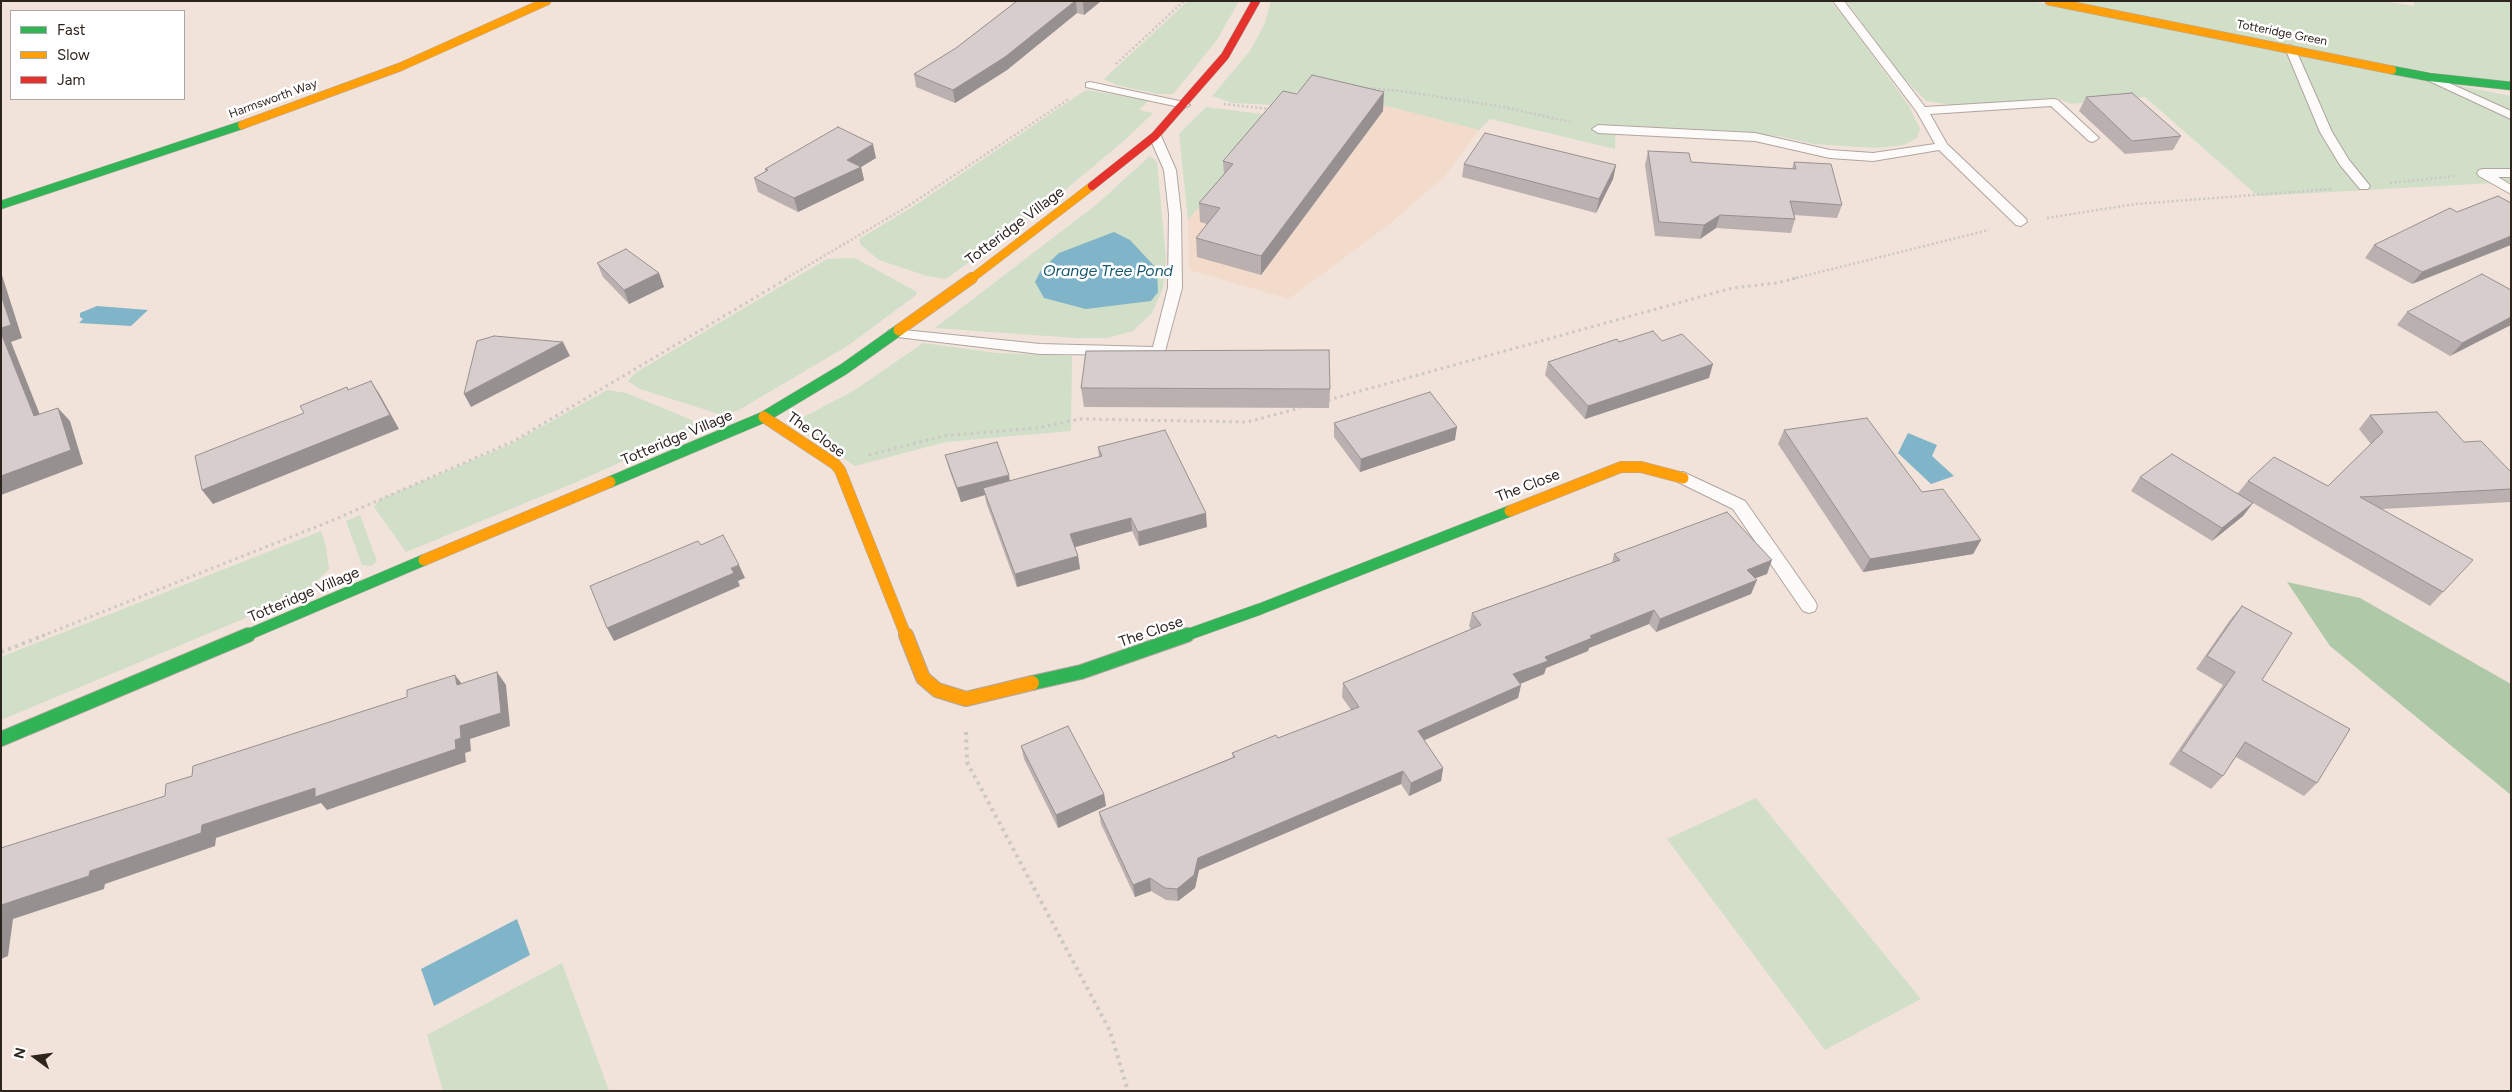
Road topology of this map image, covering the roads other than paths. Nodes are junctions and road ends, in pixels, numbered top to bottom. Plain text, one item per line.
1 (547, 1) edge
2 (1256, 1) edge
3 (1838, 1) edge
4 (2049, 1) edge
5 (2290, 48) junction
6 (2429, 77) junction
7 (1090, 85) road end
8 (2511, 86) edge
9 (1180, 109) junction
10 (1922, 111) junction
11 (2511, 116) edge
12 (1598, 128) road end
13 (1156, 136) junction
14 (2093, 138) dead end
15 (1942, 146) junction
16 (2511, 173) edge
17 (2364, 186) road end
18 (2511, 190) edge
19 (1, 204) edge
20 (2021, 222) road end
21 (894, 333) junction
22 (764, 417) junction
23 (1683, 478) joint
24 (1809, 606) dead end
25 (1, 739) edge

1 - 19 street, Harmsworth Way
2 - 9 street, Totteridge Village
3 - 10 lane
4 - 5 street, Totteridge Green
5 - 6 street, Totteridge Green
5 - 17 lane
6 - 8 street, Totteridge Green
6 - 11 lane
7 - 9 lane
9 - 13 street, Totteridge Village
10 - 14 lane
10 - 15 lane
12 - 15 lane
13 - 21 street, Totteridge Village
13 - 21 lane
15 - 20 lane
16 - 18 lane
21 - 22 street, Totteridge Village
22 - 23 street, The Close
22 - 25 street, Totteridge Village
23 - 24 lane

